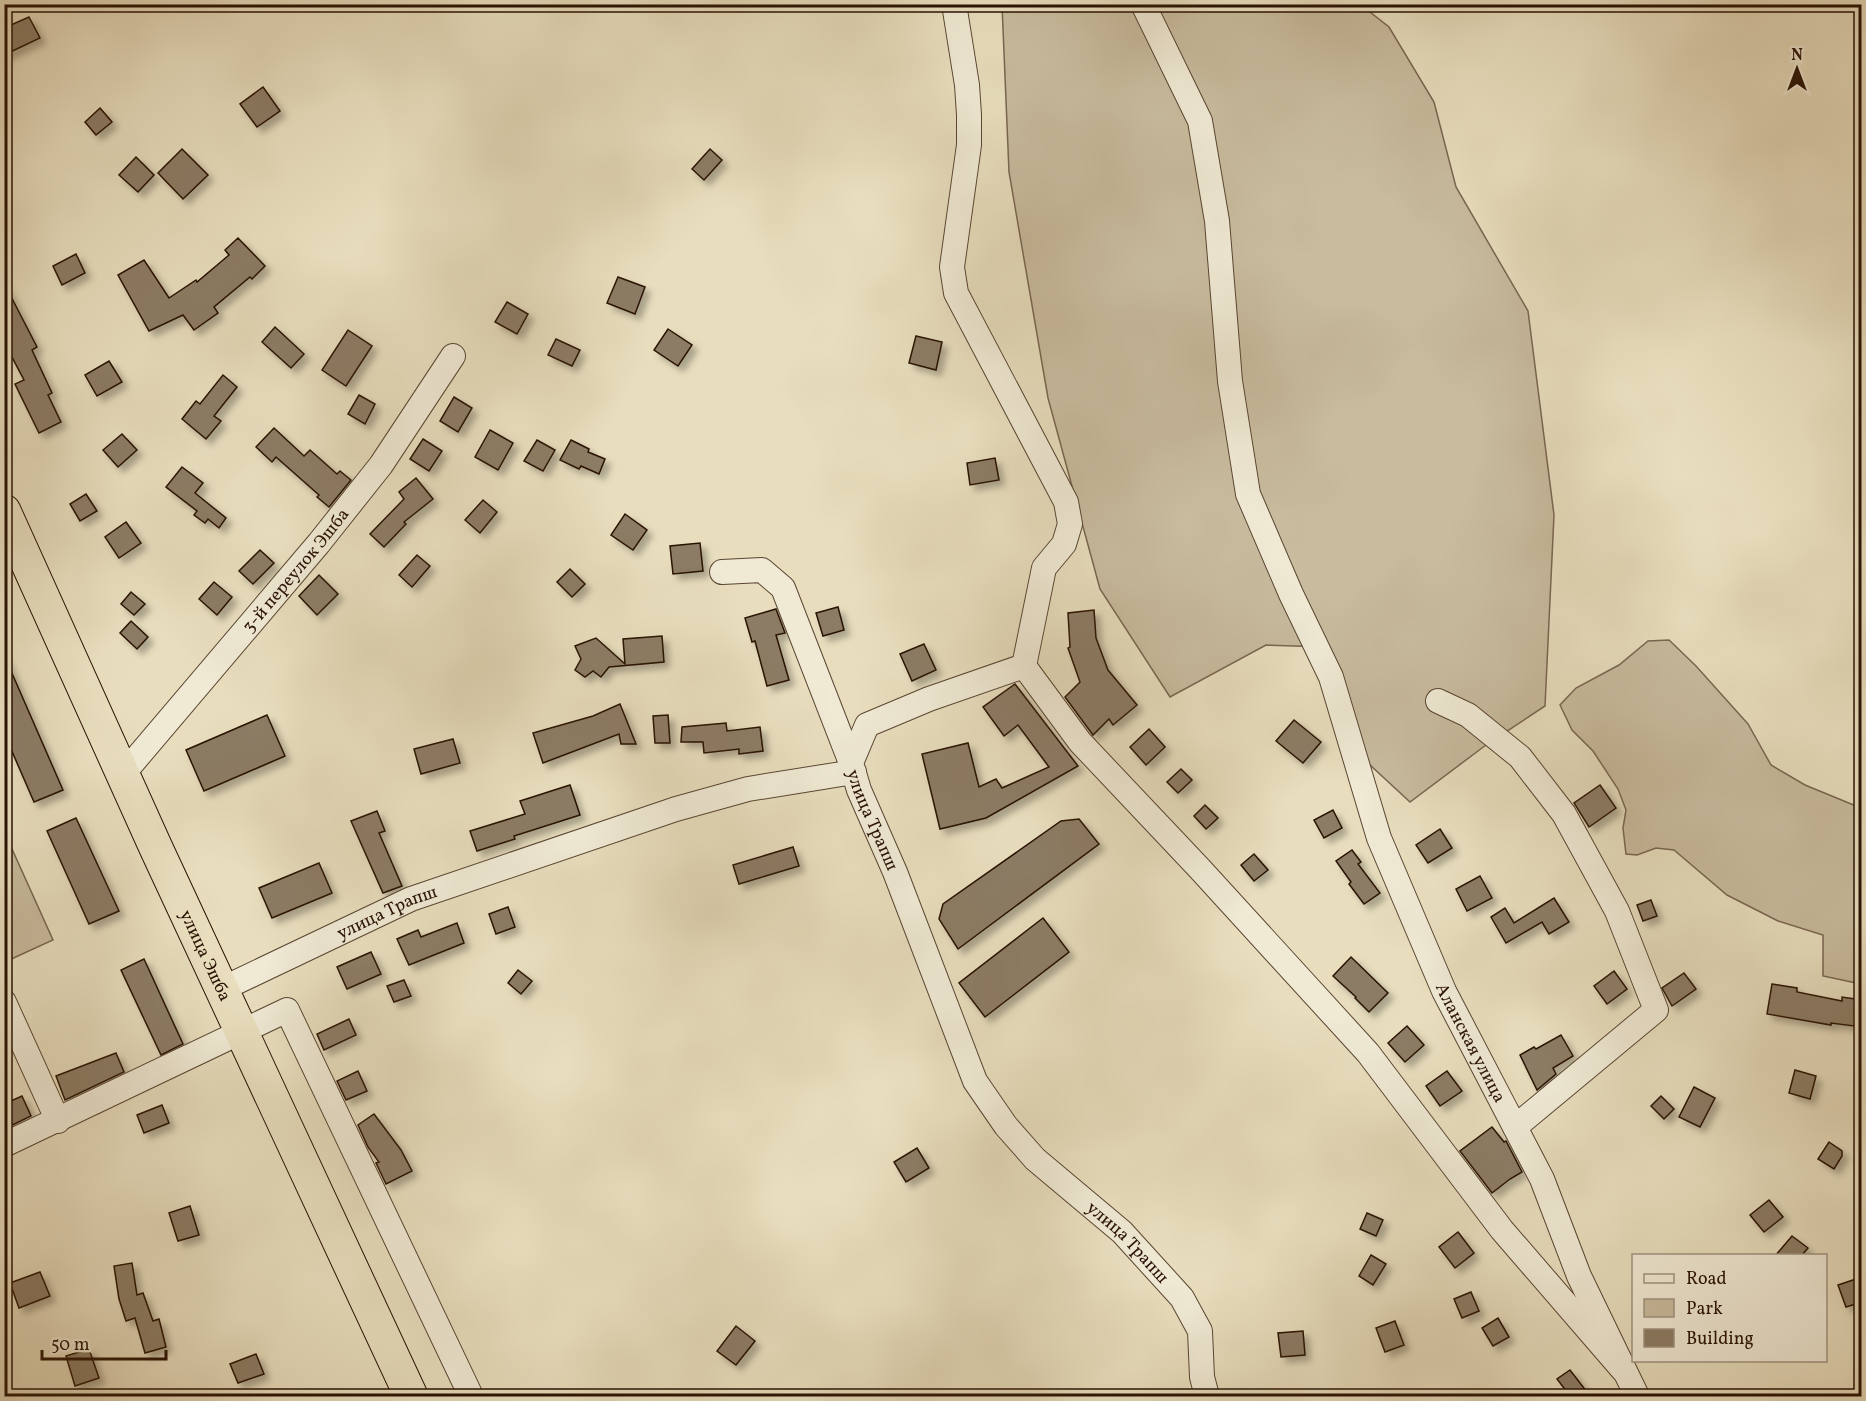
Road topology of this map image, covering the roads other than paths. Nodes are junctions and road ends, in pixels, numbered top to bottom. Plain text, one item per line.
1 (954, 4) edge
2 (1143, 4) edge
3 (453, 356) dead end
4 (4, 511) edge
5 (722, 572) dead end
6 (1024, 666) junction
7 (1438, 701) dead end
8 (852, 767) junction
9 (123, 774) junction
10 (222, 989) junction
11 (4, 1002) edge
12 (242, 1031) junction
13 (58, 1121) junction
14 (1515, 1127) junction
15 (4, 1145) edge
16 (1623, 1370) junction
17 (411, 1396) edge
18 (471, 1396) edge
19 (1207, 1396) edge
20 (1637, 1396) edge

1 - 6 street
2 - 14 street, Аланская улица
3 - 9 street, 3-й переулок Эшба
4 - 9 highway, улица Эшба
5 - 8 street
6 - 8 street
6 - 16 street
7 - 14 street
8 - 10 street, улица Трапш
8 - 19 street, улица Трапш
9 - 10 highway, улица Эшба
10 - 12 highway, улица Эшба
11 - 13 street
12 - 13 street
12 - 17 highway, улица Эшба
12 - 18 street
13 - 15 street
14 - 16 street, Аланская улица
16 - 20 street, Аланская улица

